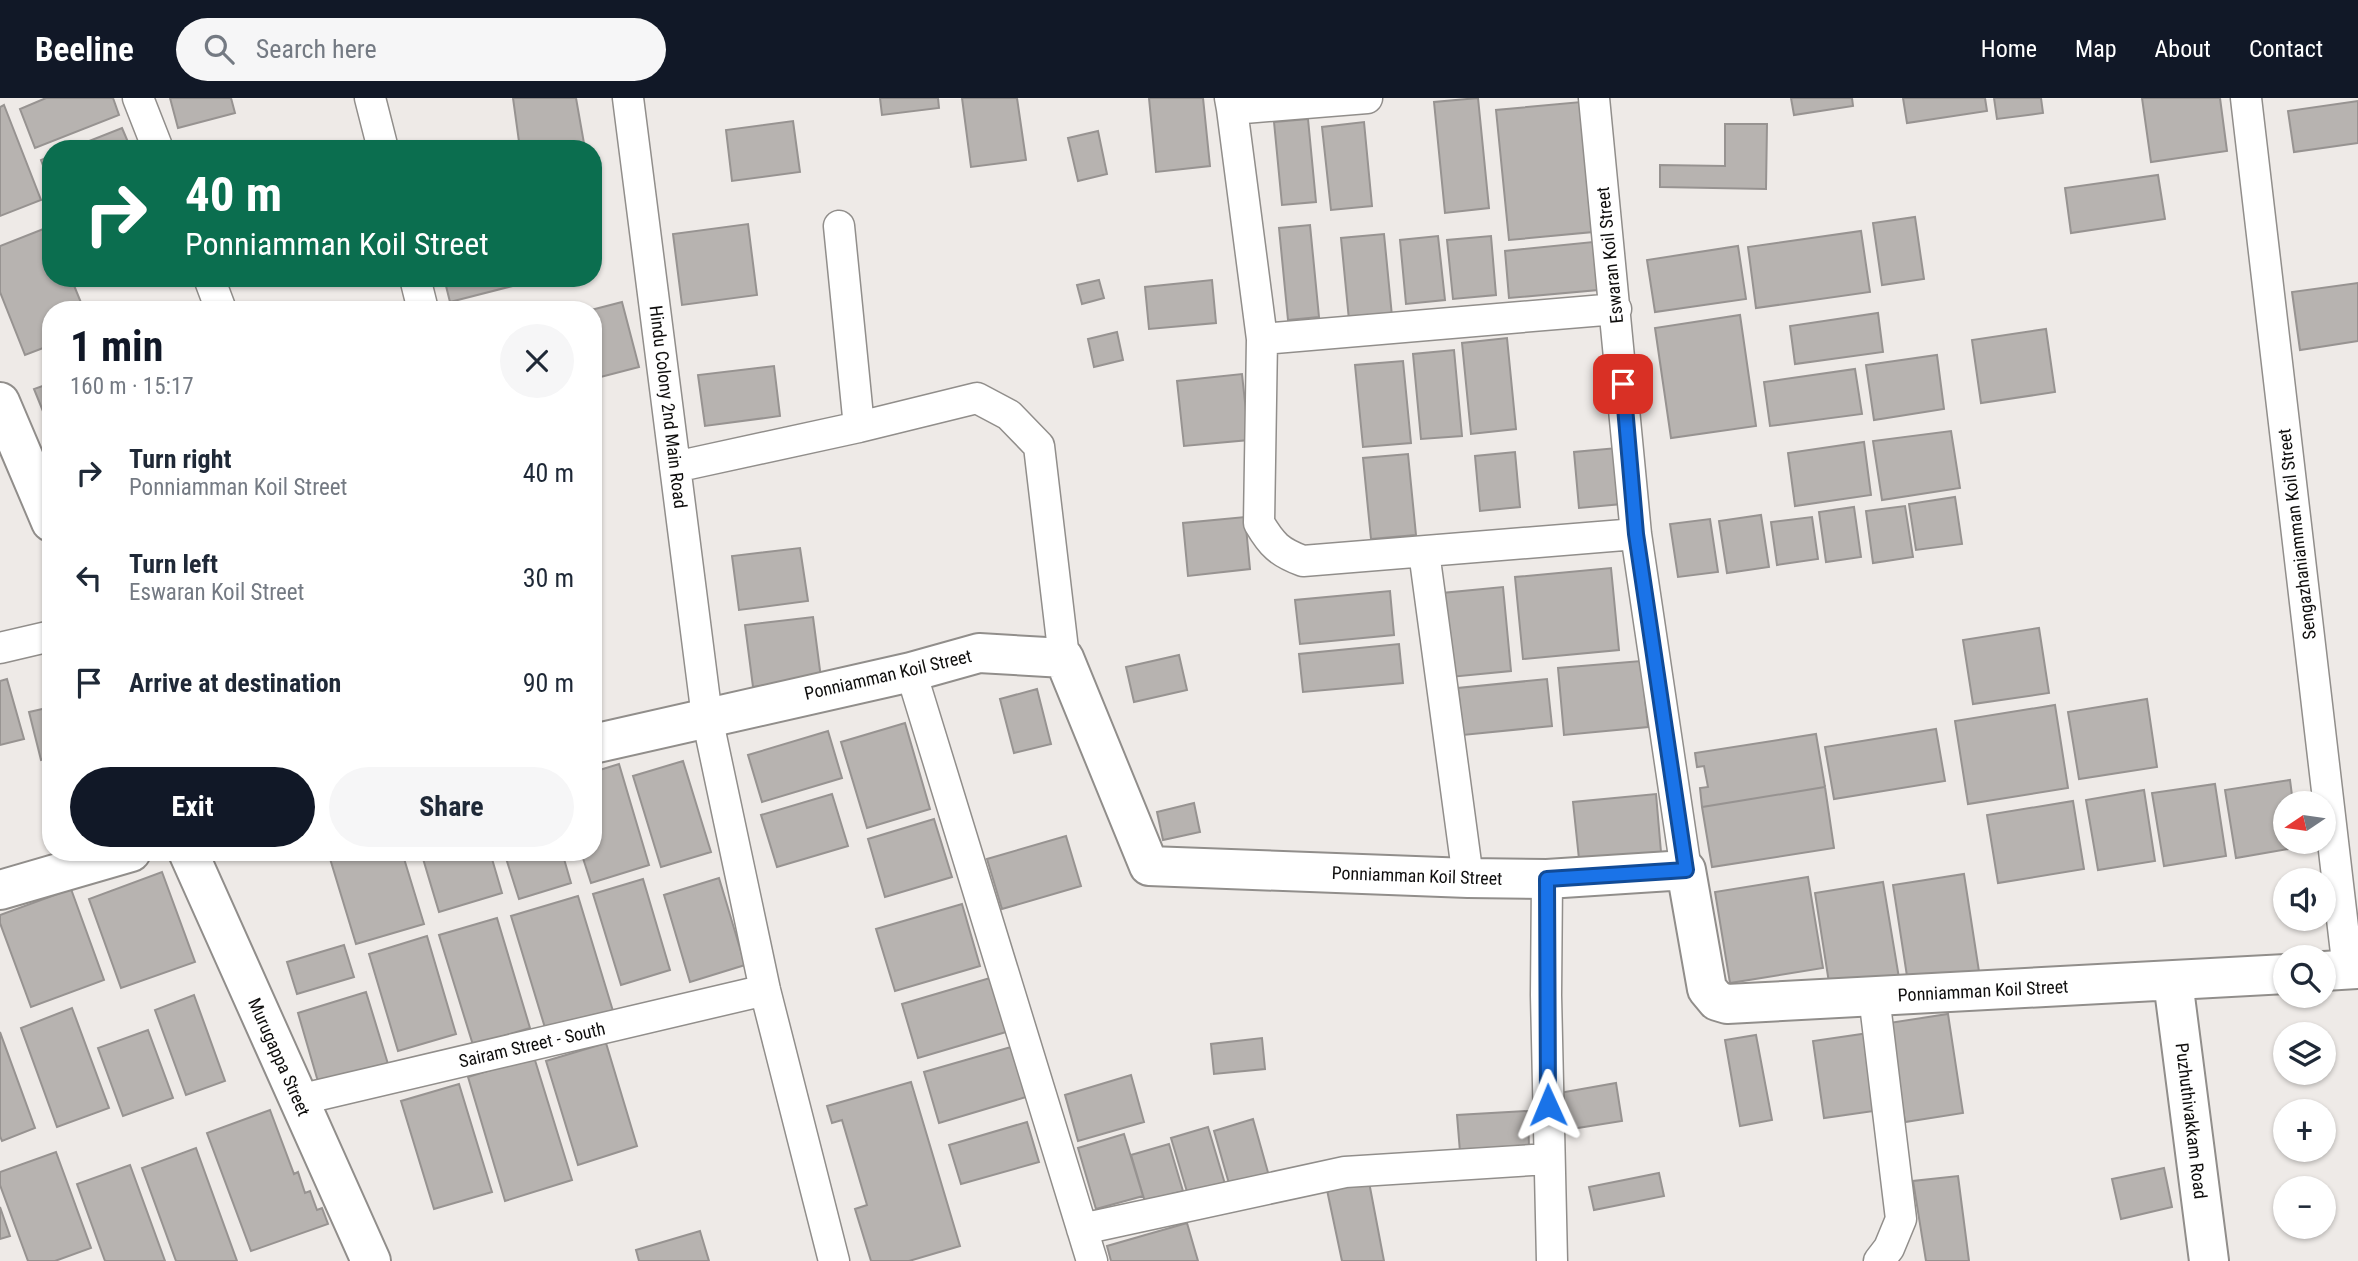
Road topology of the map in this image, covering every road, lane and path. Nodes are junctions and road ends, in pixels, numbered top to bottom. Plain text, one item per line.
1 (138, 98) edge
2 (370, 98) edge
3 (628, 98) edge
4 (1367, 98) edge
5 (1594, 98) edge
6 (2246, 98) edge
7 (1231, 103) edge
8 (154, 140) edge
9 (381, 140) edge
10 (839, 226) dead end
11 (1616, 309) junction
12 (1262, 338) junction
13 (0, 401) edge
14 (859, 428) junction
15 (675, 467) junction
16 (42, 501) edge
17 (1636, 534) junction
18 (1424, 552) junction
19 (42, 638) edge
20 (0, 648) edge
21 (1064, 657) junction
22 (911, 672) junction
23 (707, 717) junction
24 (602, 742) edge
25 (100, 861) edge
26 (192, 861) edge
27 (1686, 870) junction
28 (1468, 878) junction
29 (1547, 879) junction
30 (0, 890) edge
31 (2343, 970) edge
32 (2273, 975) edge
33 (2173, 981) junction
34 (765, 990) junction
35 (1874, 996) junction
36 (299, 1100) junction
37 (1548, 1159) junction
38 (1082, 1229) junction
39 (2201, 1260) edge
40 (371, 1261) edge
41 (834, 1261) edge
42 (1092, 1261) edge
43 (1552, 1261) edge
44 (1879, 1261) edge

1 - 8 street
2 - 9 street
3 - 15 street, Hindu Colony 2nd Main Road
4 - 7 street
5 - 11 street, Eswaran Koil Street
6 - 31 street, Sengazhaniamman Koil Street
7 - 12 street
10 - 14 street
11 - 12 street
11 - 17 street, Eswaran Koil Street
12 - 18 street
13 - 16 street
14 - 15 street
14 - 21 street
15 - 23 street, Hindu Colony 2nd Main Road
17 - 18 street
17 - 27 street, Eswaran Koil Street
18 - 28 street
19 - 20 street
21 - 22 street, Ponniamman Koil Street
21 - 28 street, Ponniamman Koil Street
22 - 23 street, Ponniamman Koil Street
22 - 38 street
23 - 24 street, Ponniamman Koil Street
23 - 34 street, Hindu Colony 2nd Main Road
25 - 30 street
26 - 36 street, Murugappa Street
27 - 29 street, Ponniamman Koil Street
27 - 35 street, Ponniamman Koil Street
28 - 29 street, Ponniamman Koil Street
29 - 37 street
32 - 33 street, Ponniamman Koil Street
33 - 35 street, Ponniamman Koil Street
33 - 39 street, Puzhuthivakkam Road
34 - 36 street, Sairam Street - South
34 - 41 street, Hindu Colony 2nd Main Road
35 - 44 street
36 - 40 street, Murugappa Street
37 - 38 street
37 - 43 street
38 - 42 street

